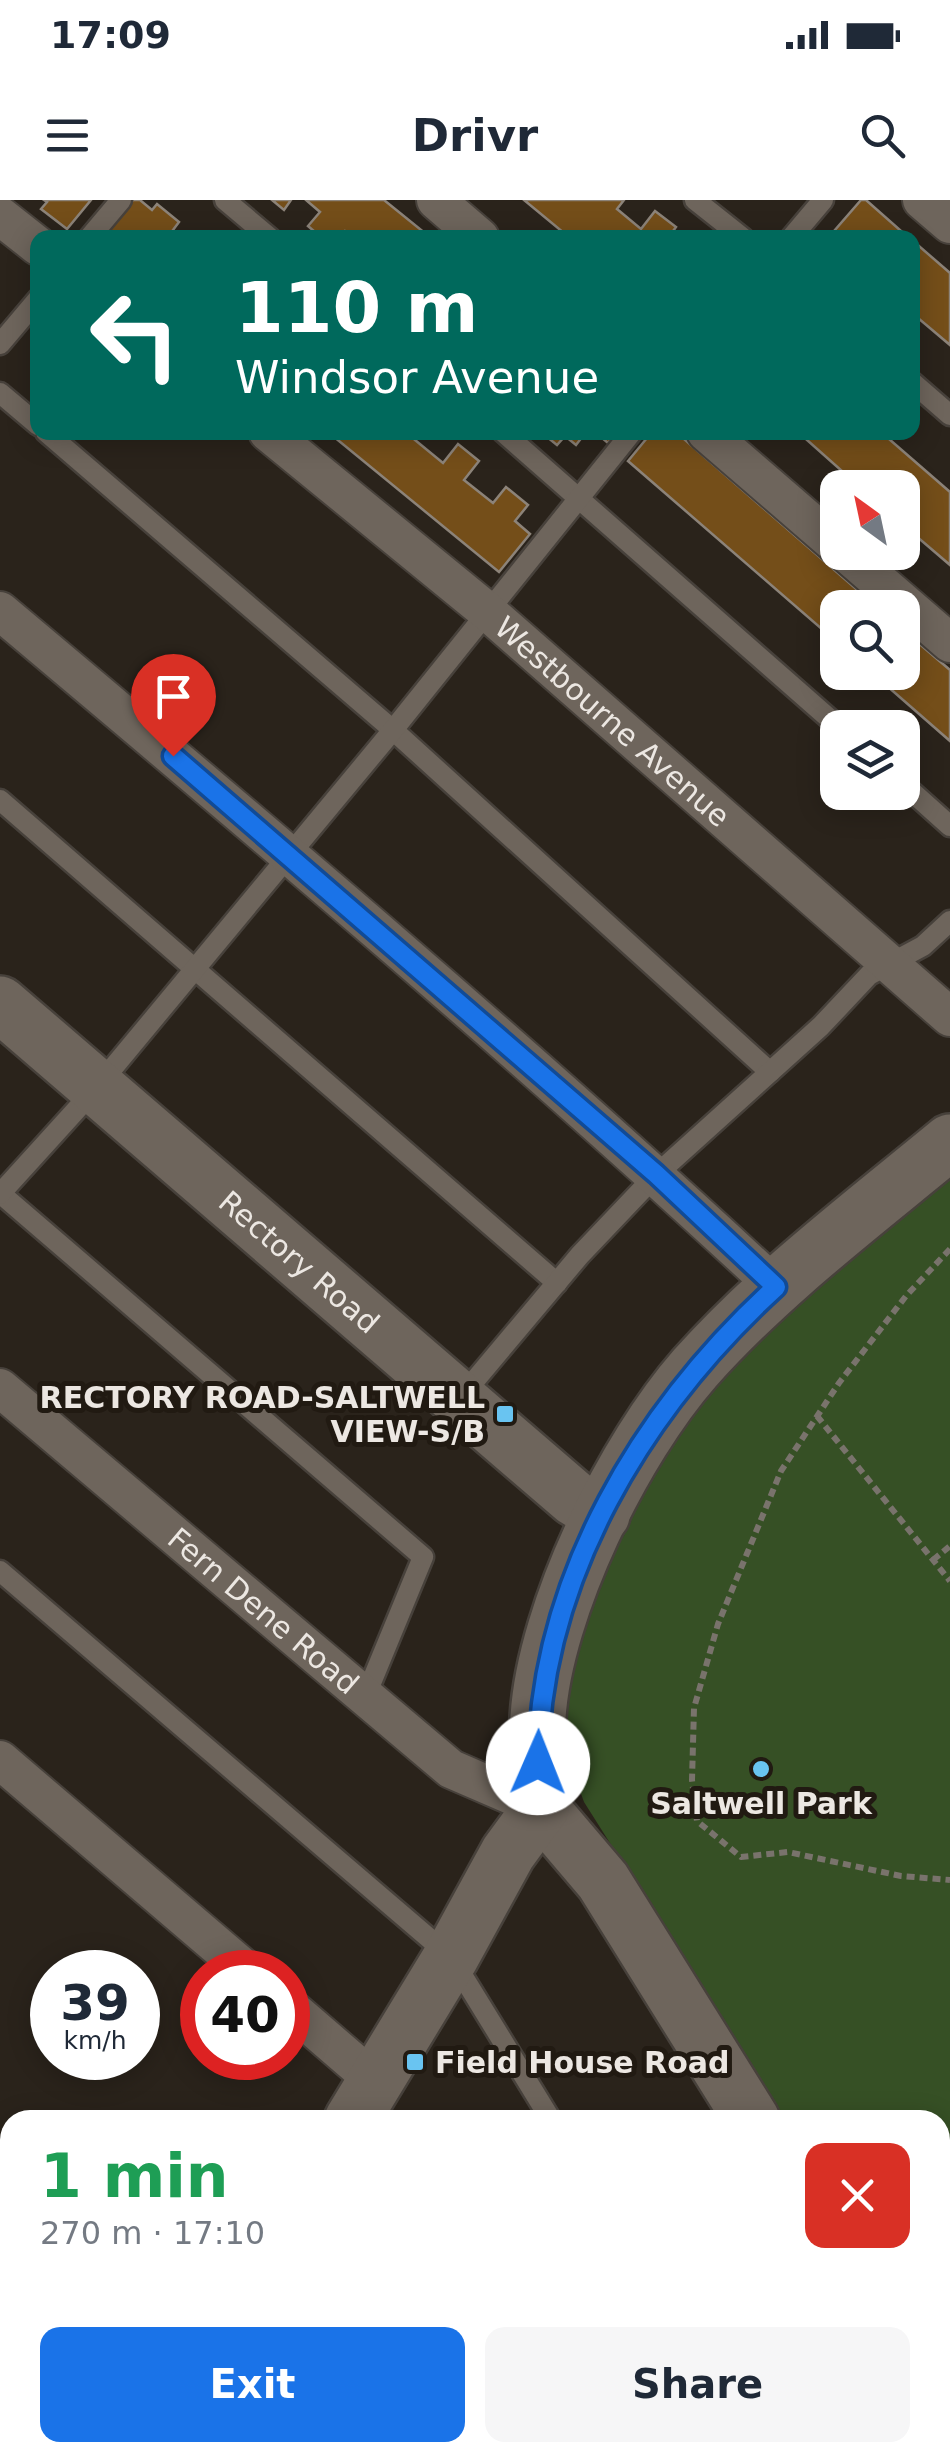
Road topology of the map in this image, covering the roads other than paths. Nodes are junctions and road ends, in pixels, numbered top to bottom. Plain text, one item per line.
1 (121, 200) edge
2 (225, 200) edge
3 (436, 200) edge
4 (695, 200) edge
5 (824, 200) edge
6 (922, 200) edge
7 (0, 216) edge
8 (950, 224) edge
9 (96, 230) edge
10 (261, 230) edge
11 (471, 230) edge
12 (733, 230) edge
13 (798, 230) edge
14 (30, 240) edge
15 (30, 308) edge
16 (0, 344) edge
17 (920, 389) edge
18 (0, 393) edge
19 (950, 415) edge
20 (30, 418) edge
21 (55, 440) edge
22 (278, 440) edge
23 (513, 440) edge
24 (626, 440) edge
25 (715, 440) edge
26 (582, 498) junction
27 (820, 530) edge
28 (866, 570) edge
29 (0, 611) edge
30 (488, 612) junction
31 (950, 642) edge
32 (820, 710) edge
33 (393, 730) junction
34 (0, 800) edge
35 (920, 800) edge
36 (950, 826) edge
37 (288, 853) junction
38 (950, 921) edge
39 (890, 964) junction
40 (194, 969) junction
41 (0, 1004) edge
42 (950, 1016) edge
43 (770, 1072) junction
44 (96, 1087) junction
45 (950, 1142) edge
46 (656, 1174) junction
47 (0, 1194) edge
48 (557, 1283) junction
49 (776, 1287) junction
50 (0, 1388) edge
51 (458, 1400) junction
52 (602, 1515) junction
53 (0, 1571) edge
54 (366, 1695) junction
55 (0, 1760) edge
56 (541, 1808) junction
57 (222, 1950) edge
58 (451, 1956) junction
59 (310, 2034) edge
60 (366, 2107) edge
61 (545, 2110) edge
62 (746, 2110) edge

1 - 9 lane
2 - 10 lane
3 - 11 street
4 - 12 lane
5 - 13 lane
6 - 8 street
7 - 14 street
15 - 16 lane
17 - 19 lane
18 - 20 lane
21 - 33 lane
22 - 30 street, Westbourne Avenue
23 - 26 lane
24 - 26 lane
25 - 27 street
26 - 30 lane
26 - 32 lane
28 - 31 street
29 - 37 street
30 - 33 lane
30 - 39 street, Westbourne Avenue
33 - 37 lane
33 - 43 lane
34 - 40 lane
35 - 36 lane
37 - 40 lane
37 - 46 street
38 - 39 lane
39 - 42 street, Westbourne Avenue
39 - 43 lane
40 - 44 lane
40 - 48 lane
41 - 44 street, Rectory Road
43 - 46 lane
44 - 47 lane
44 - 51 street, Rectory Road
45 - 49 street
46 - 48 lane
46 - 49 street
47 - 54 lane
48 - 51 lane
49 - 52 street
50 - 54 street, Fern Dene Road
51 - 52 street, Rectory Road
52 - 56 street
53 - 58 lane
54 - 56 street, Fern Dene Road
55 - 57 street
56 - 58 street
56 - 62 street
58 - 60 street
58 - 61 lane
59 - 60 street

